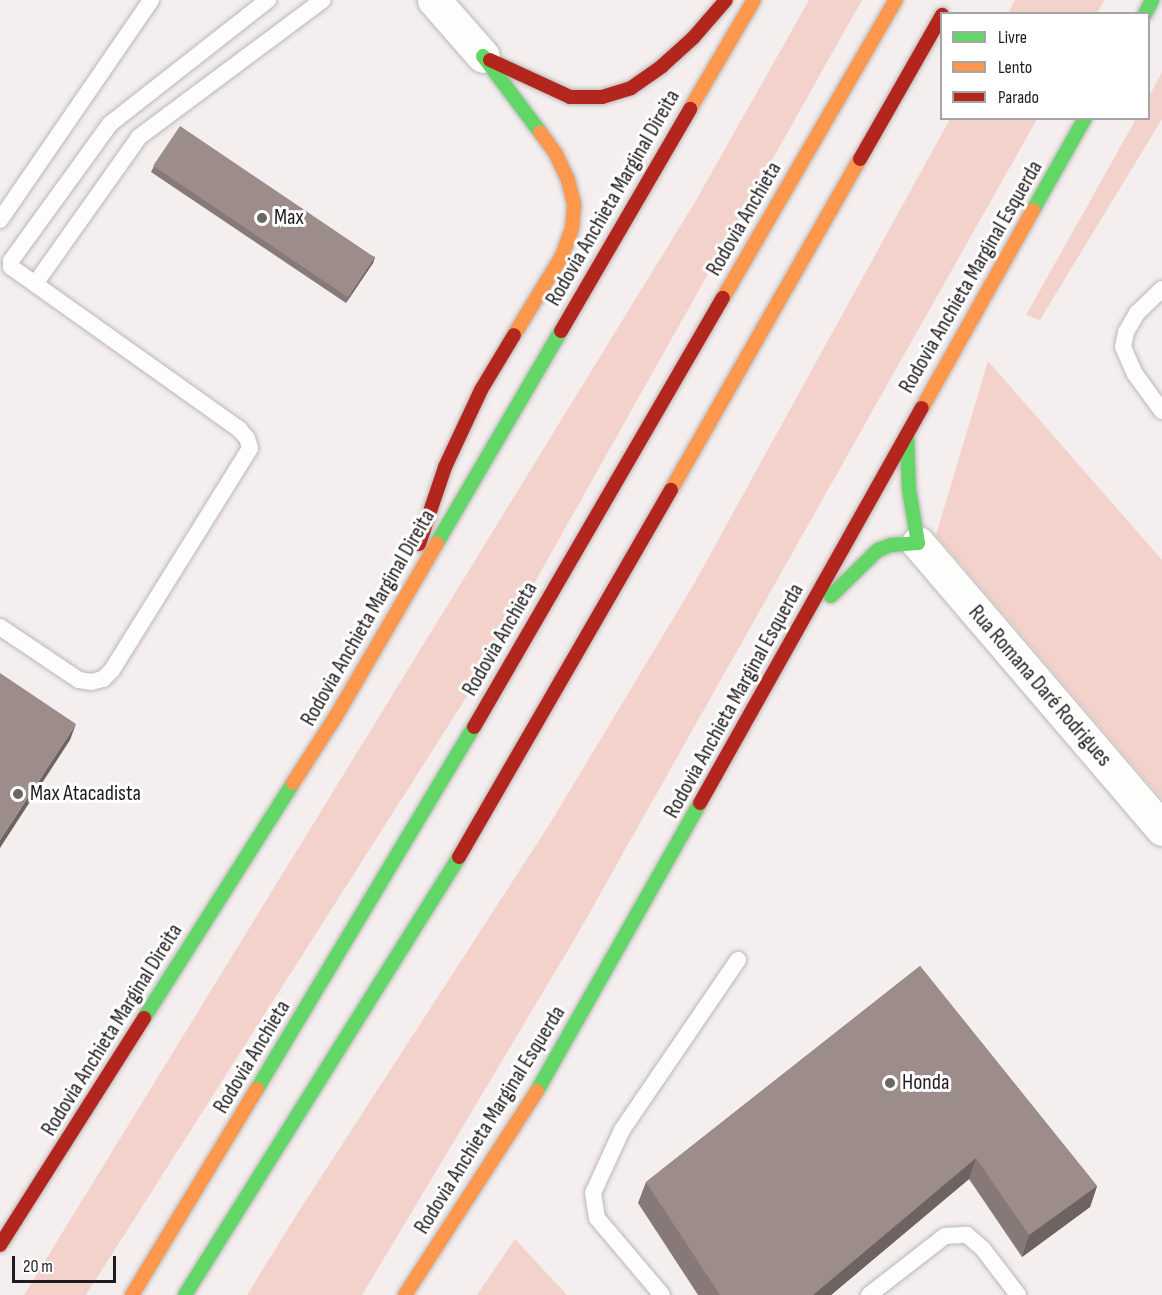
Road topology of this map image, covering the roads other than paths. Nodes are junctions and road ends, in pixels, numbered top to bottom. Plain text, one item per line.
1 (151, 0) edge
2 (268, 0) edge
3 (323, 0) edge
4 (434, 0) edge
5 (726, 0) edge
6 (754, 0) edge
7 (896, 0) edge
8 (940, 18) edge
9 (483, 56) junction
10 (1084, 120) edge
11 (0, 220) edge
12 (5, 257) edge
13 (35, 284) junction
14 (1162, 289) edge
15 (1162, 411) edge
16 (907, 434) junction
17 (918, 543) junction
18 (397, 609) junction
19 (0, 627) edge
20 (797, 632) junction
21 (1162, 829) edge
22 (738, 960) dead end
23 (0, 1245) edge
24 (132, 1295) edge
25 (185, 1295) edge
26 (405, 1295) edge
27 (662, 1295) edge
28 (869, 1295) edge
29 (1018, 1295) edge

1 - 11 lane
2 - 12 lane
3 - 13 lane
4 - 9 street
5 - 9 highway
6 - 18 highway, Rodovia Anchieta Marginal Direita
7 - 24 highway, Rodovia Anchieta
8 - 25 highway
9 - 18 highway
10 - 16 highway, Rodovia Anchieta Marginal Esquerda
12 - 13 lane
13 - 19 lane
14 - 15 lane
16 - 17 highway
16 - 20 highway, Rodovia Anchieta Marginal Esquerda
17 - 20 highway
17 - 21 street, Rua Romana Daré Rodrigues
18 - 23 highway, Rodovia Anchieta Marginal Direita
20 - 26 highway, Rodovia Anchieta Marginal Esquerda
22 - 27 lane
28 - 29 lane

